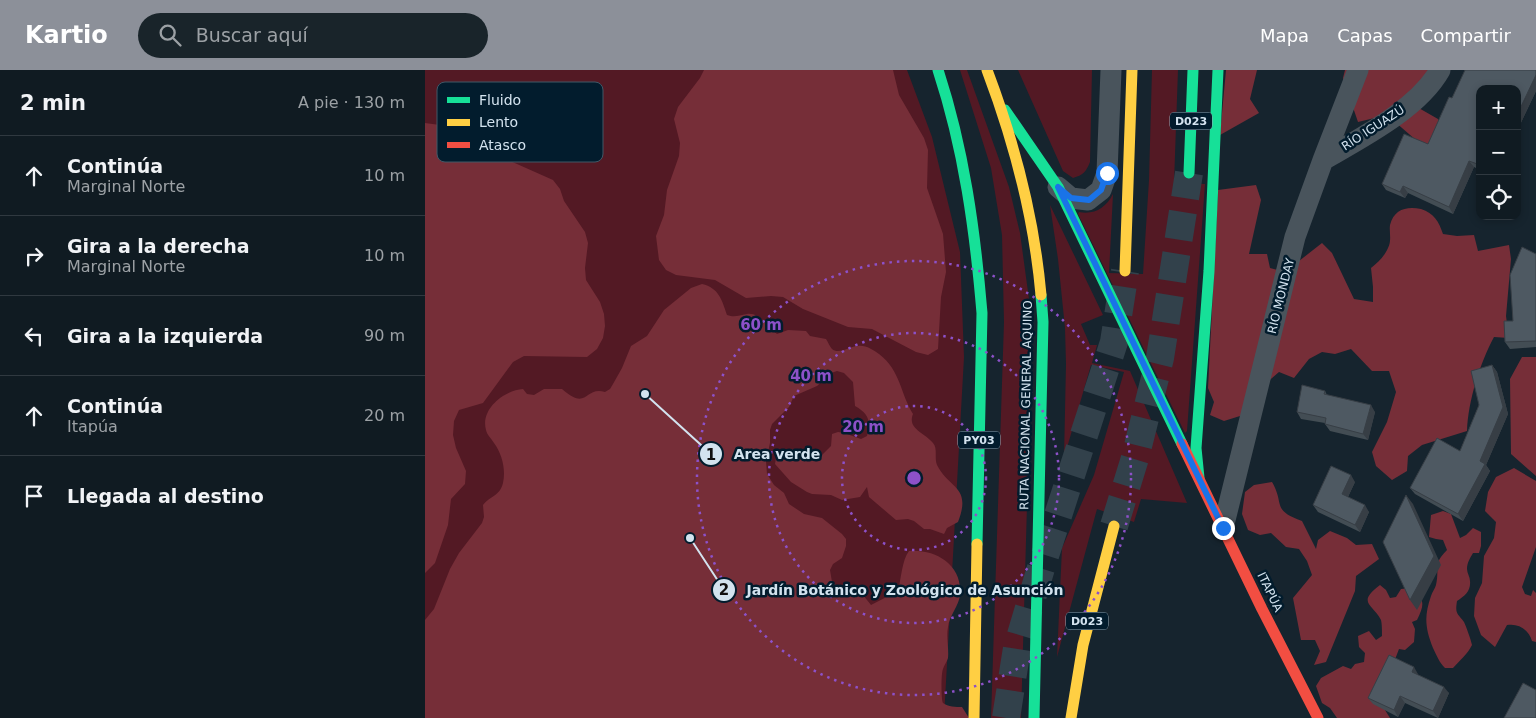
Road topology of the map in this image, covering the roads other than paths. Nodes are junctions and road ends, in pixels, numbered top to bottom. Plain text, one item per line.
1 (938, 70) edge
2 (987, 70) edge
3 (1111, 70) edge
4 (1132, 70) edge
5 (1193, 70) edge
6 (1218, 70) edge
7 (1358, 70) edge
8 (1440, 70) edge
9 (1000, 103) junction
10 (1323, 160) junction
11 (1189, 173) tunnel mouth
12 (1058, 187) junction
13 (1125, 271) tunnel mouth
14 (1199, 478) junction
15 (1114, 526) tunnel mouth
16 (1223, 528) junction
17 (974, 718) edge
18 (1034, 718) edge
19 (1071, 718) edge
20 (1317, 718) edge

1 - 17 main road, PY03
2 - 9 main road, RUTA NACIONAL GENERAL AQUINO
3 - 12 street
4 - 13 main road
5 - 11 main road, D023
6 - 14 main road
7 - 10 street, RÍO MONDAY
8 - 10 street, RÍO IGUAZÚ
9 - 12 main road, ITAPÚA
9 - 18 main road, RUTA NACIONAL GENERAL AQUINO
10 - 16 street, RÍO MONDAY
12 - 14 main road, ITAPÚA
14 - 16 main road, ITAPÚA
15 - 19 main road, D023
16 - 20 main road, ITAPÚA

